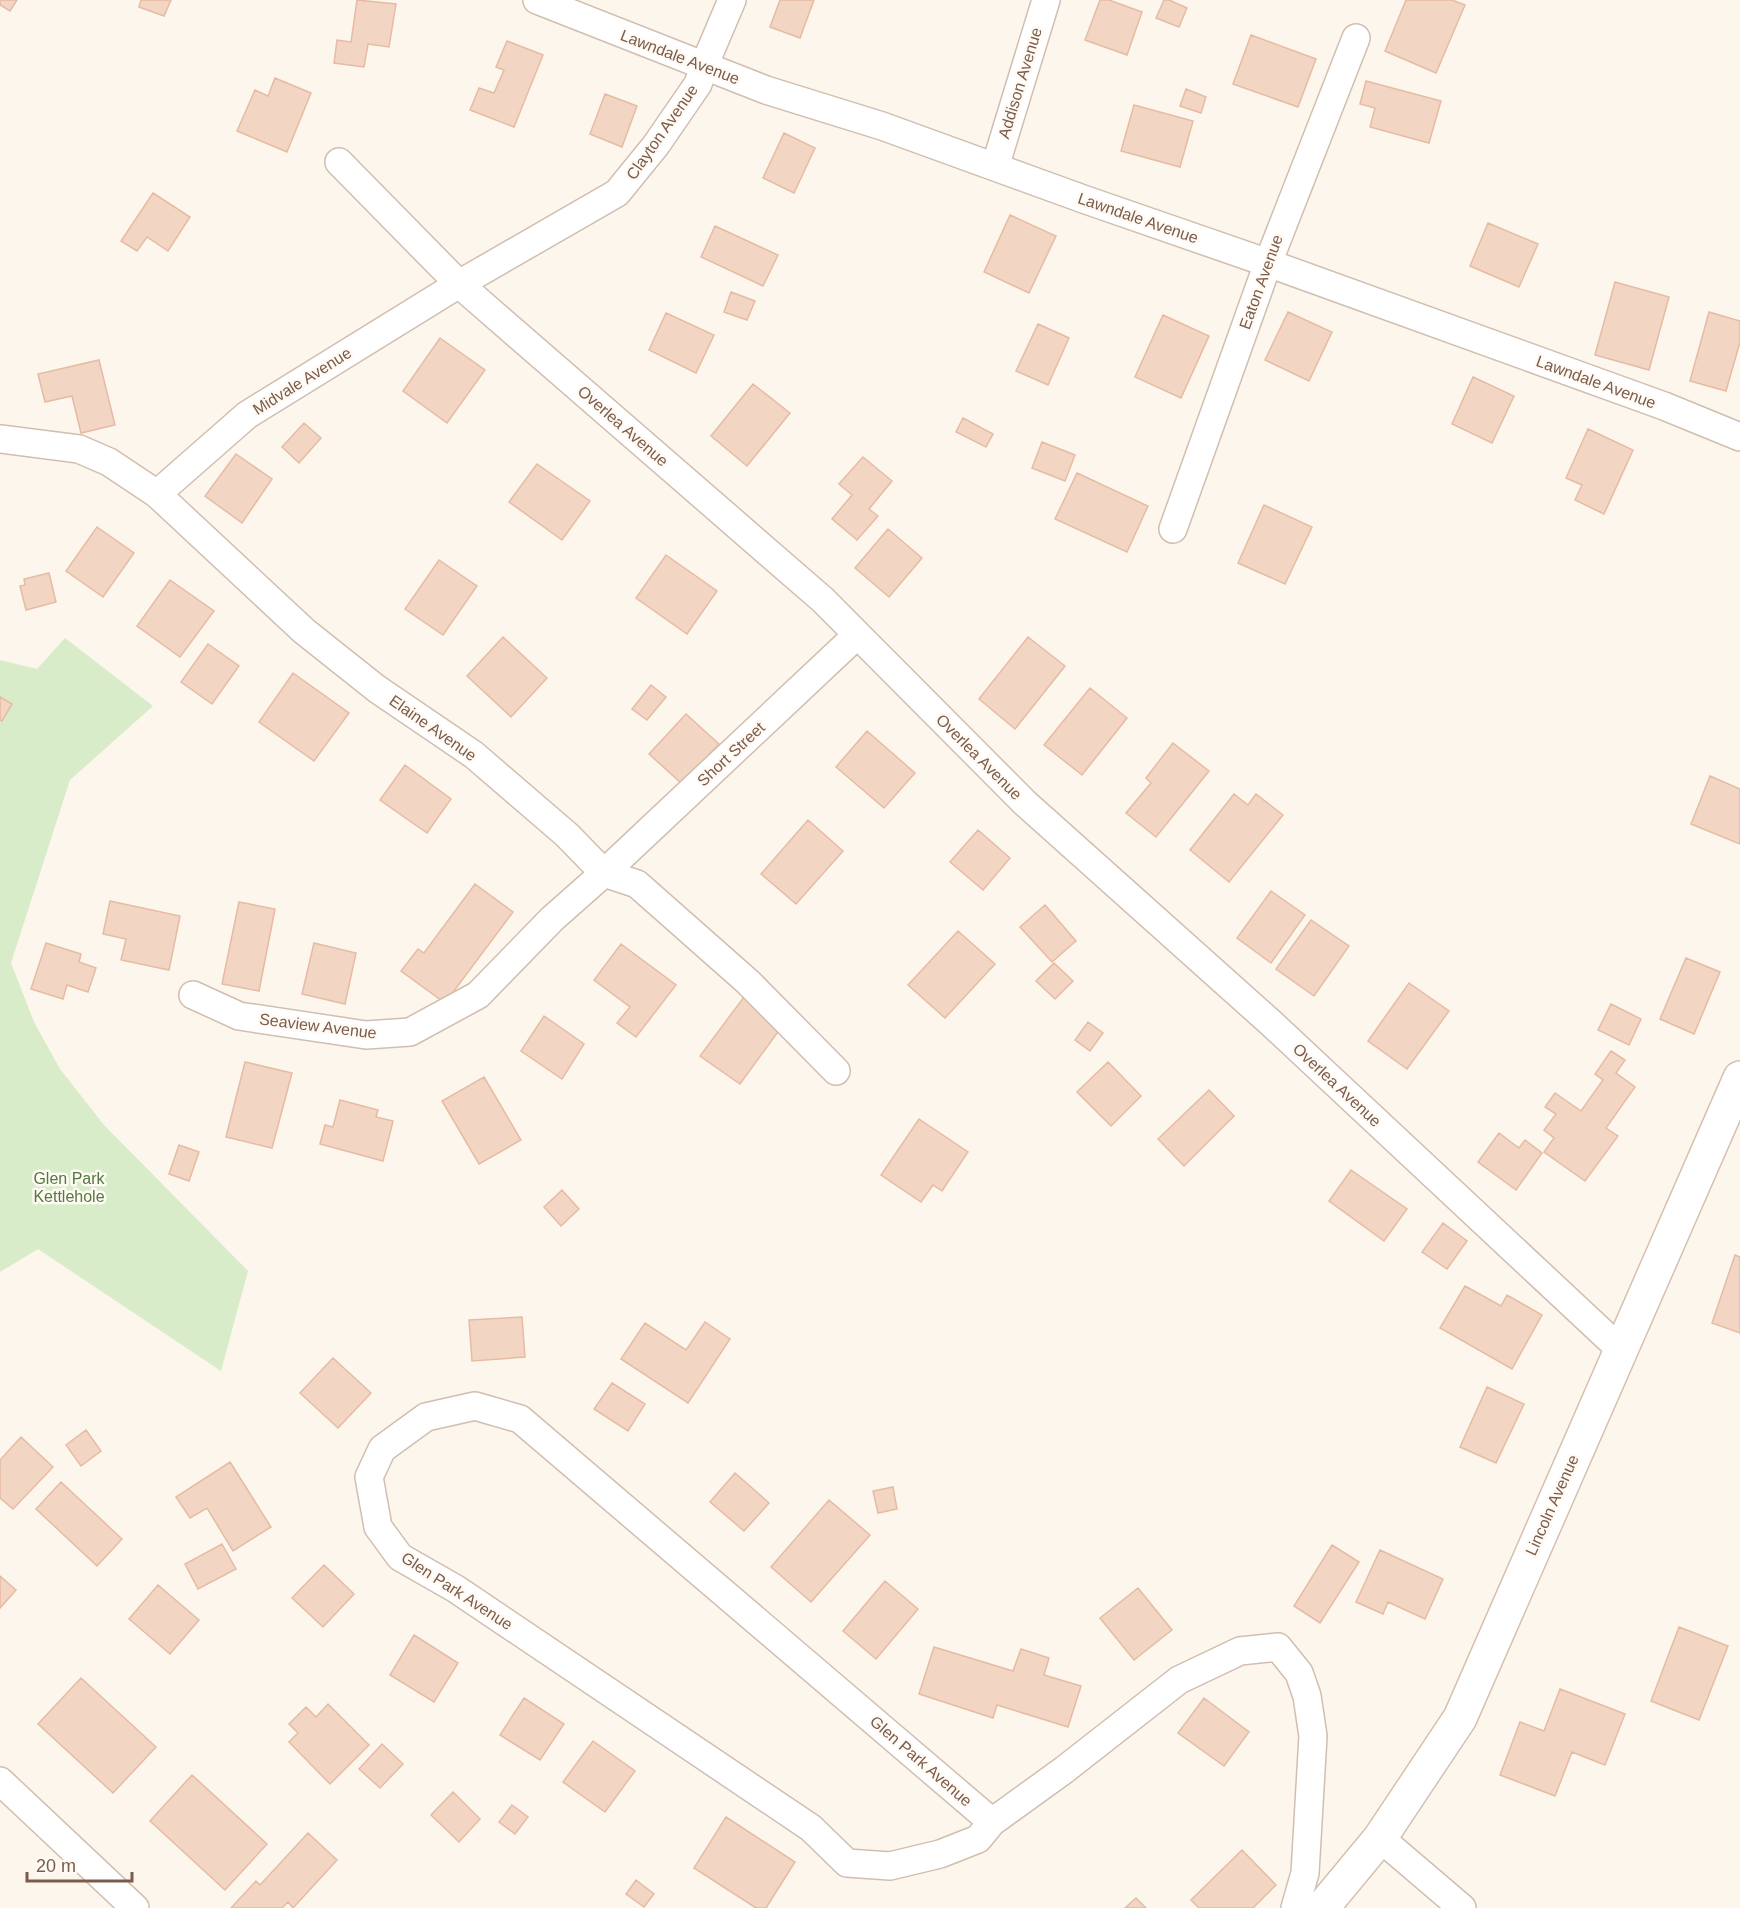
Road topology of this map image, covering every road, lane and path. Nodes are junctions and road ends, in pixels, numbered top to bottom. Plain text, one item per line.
1 (537, 0) edge
2 (732, 0) edge
3 (1046, 0) edge
4 (1356, 38) dead end
5 (704, 66) junction
6 (339, 162) dead end
7 (994, 167) junction
8 (1268, 263) junction
9 (459, 284) junction
10 (1740, 437) edge
11 (0, 439) edge
12 (157, 494) junction
13 (1173, 529) dead end
14 (857, 634) junction
15 (604, 873) junction
16 (193, 995) dead end
17 (836, 1071) dead end
18 (1740, 1078) edge
19 (1621, 1350) junction
20 (0, 1781) edge
21 (992, 1822) junction
22 (1380, 1838) junction
23 (135, 1908) edge
24 (1295, 1908) edge
25 (1322, 1908) edge
26 (1462, 1908) edge

1 - 5 street, Lawndale Avenue
2 - 5 street, Clayton Avenue
3 - 7 street, Addison Avenue
4 - 8 street, Eaton Avenue
5 - 7 street, Lawndale Avenue
5 - 9 street, Clayton Avenue
6 - 9 street, Overlea Avenue
7 - 8 street, Lawndale Avenue
8 - 10 street, Lawndale Avenue
8 - 13 street, Eaton Avenue
9 - 12 street, Midvale Avenue
9 - 14 street, Overlea Avenue
11 - 12 street, Elaine Avenue
12 - 15 street, Elaine Avenue
14 - 15 street, Short Street
14 - 19 street, Overlea Avenue
15 - 16 street, Seaview Avenue
15 - 17 street, Elaine Avenue
18 - 19 main road, Lincoln Avenue
19 - 22 main road, Lincoln Avenue
20 - 23 street
21 - 21 street, Glen Park Avenue
21 - 24 street, Glen Park Avenue
22 - 25 main road, Lincoln Avenue
22 - 26 street

